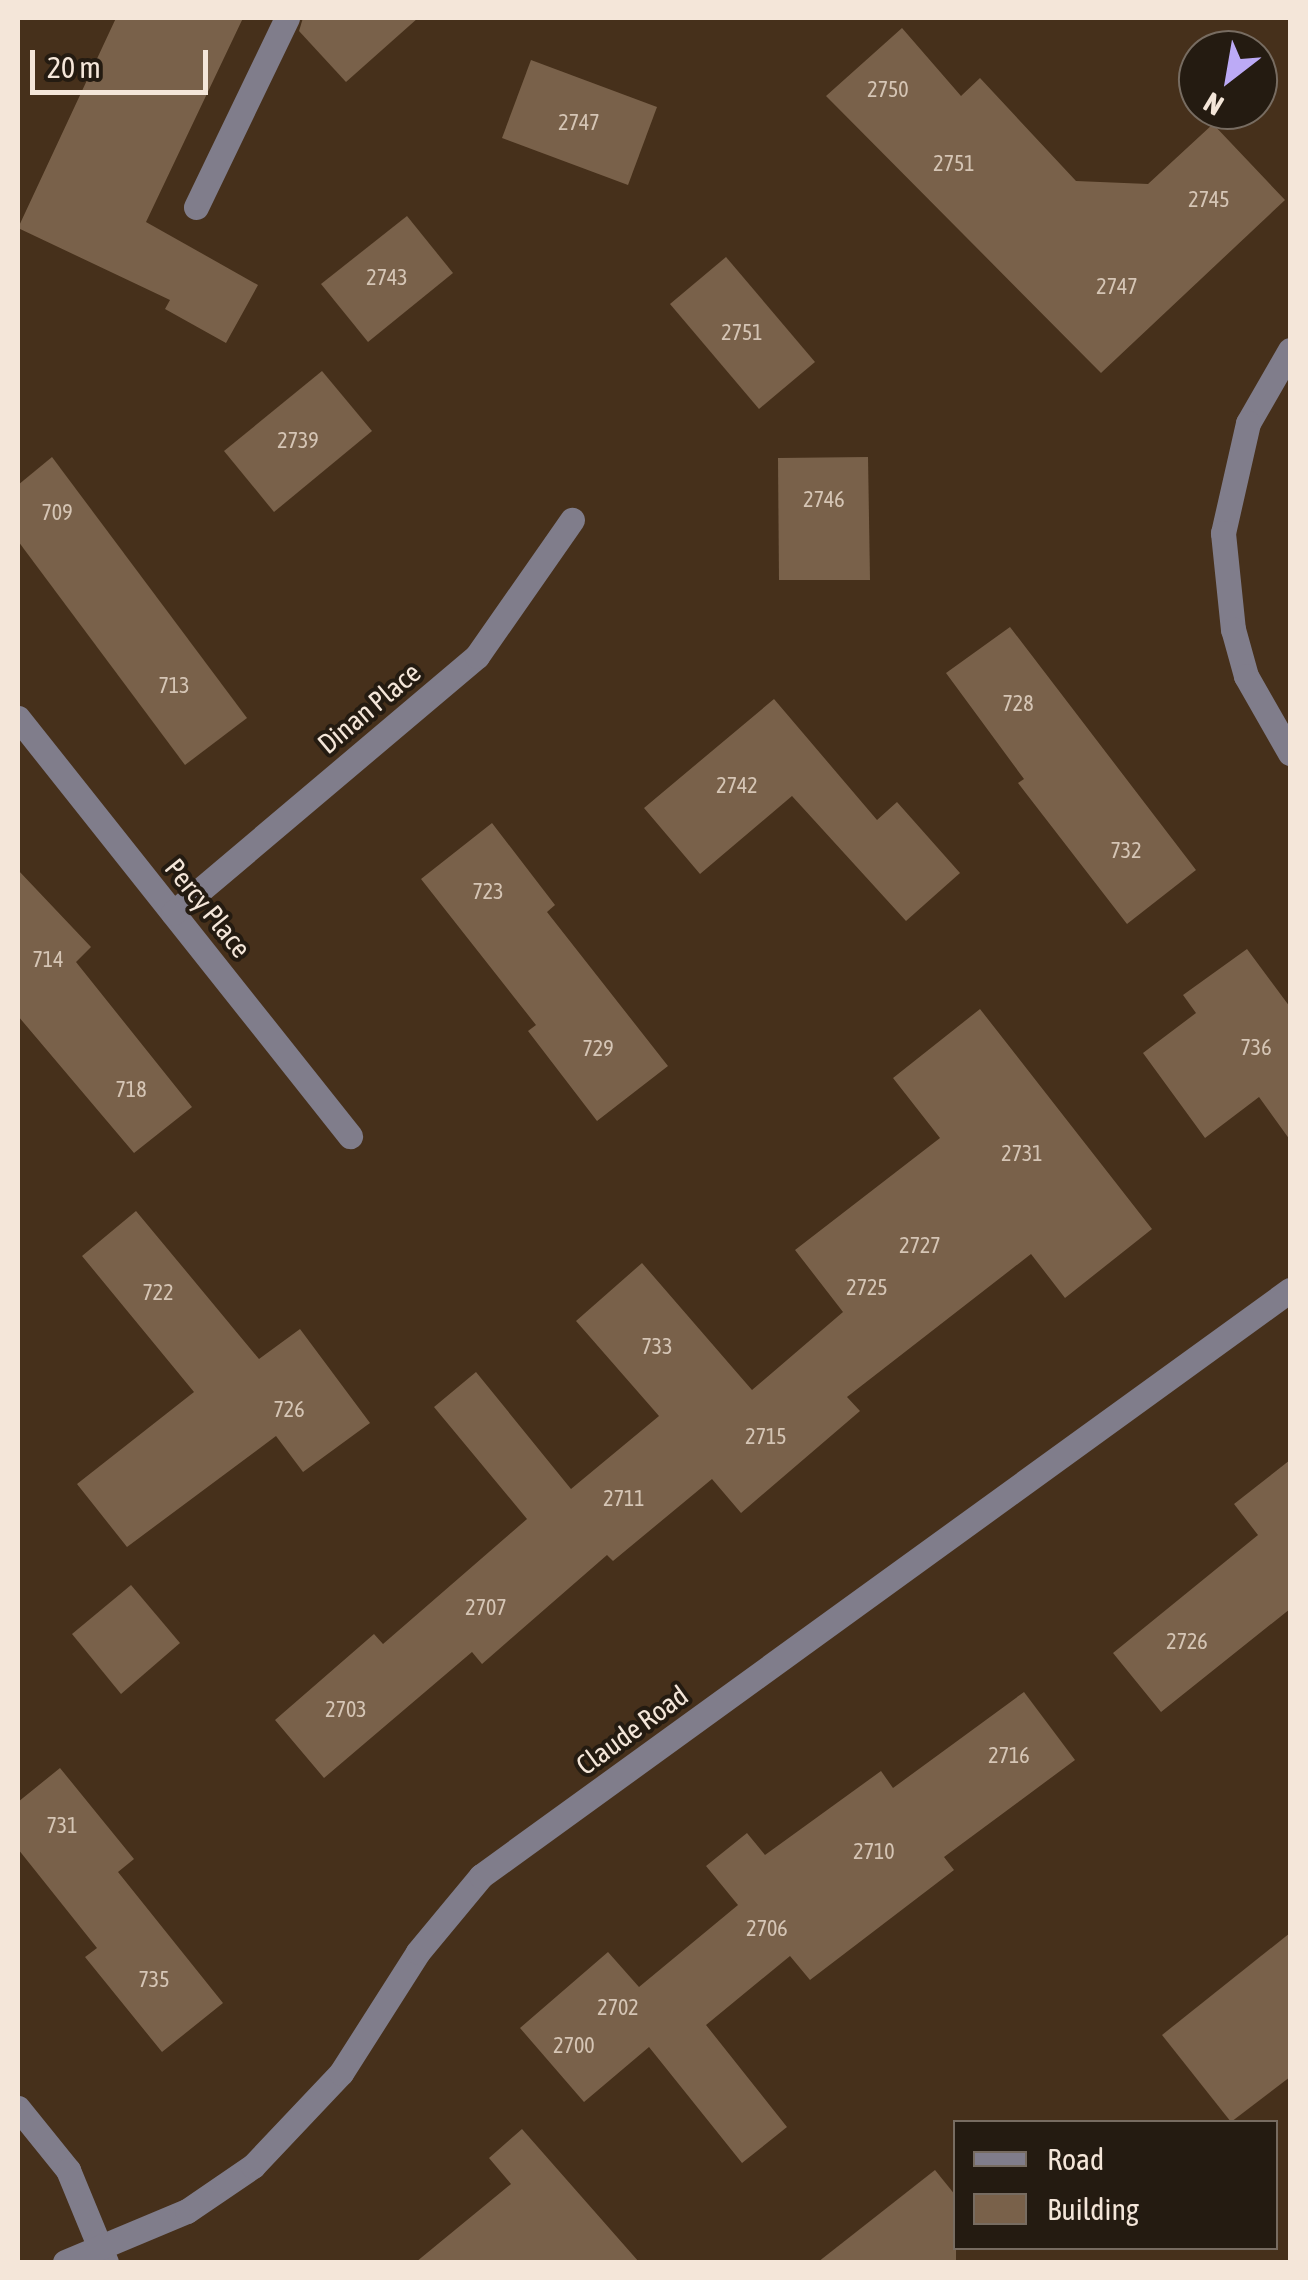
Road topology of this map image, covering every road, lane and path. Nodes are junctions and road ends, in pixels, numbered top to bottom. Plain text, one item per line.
1 (287, 18) edge
2 (196, 207) dead end
3 (1285, 366) edge
4 (572, 520) dead end
5 (18, 718) edge
6 (1290, 753) edge
7 (173, 913) junction
8 (350, 1136) dead end
9 (1290, 1290) edge
10 (18, 2108) edge
11 (102, 2253) edge
12 (64, 2262) edge

1 - 2 street
3 - 6 street
4 - 7 street, Dinan Place
5 - 7 street, Percy Place
7 - 8 street, Percy Place
9 - 11 street, Claude Road
10 - 11 street
11 - 12 street, Claude Road

